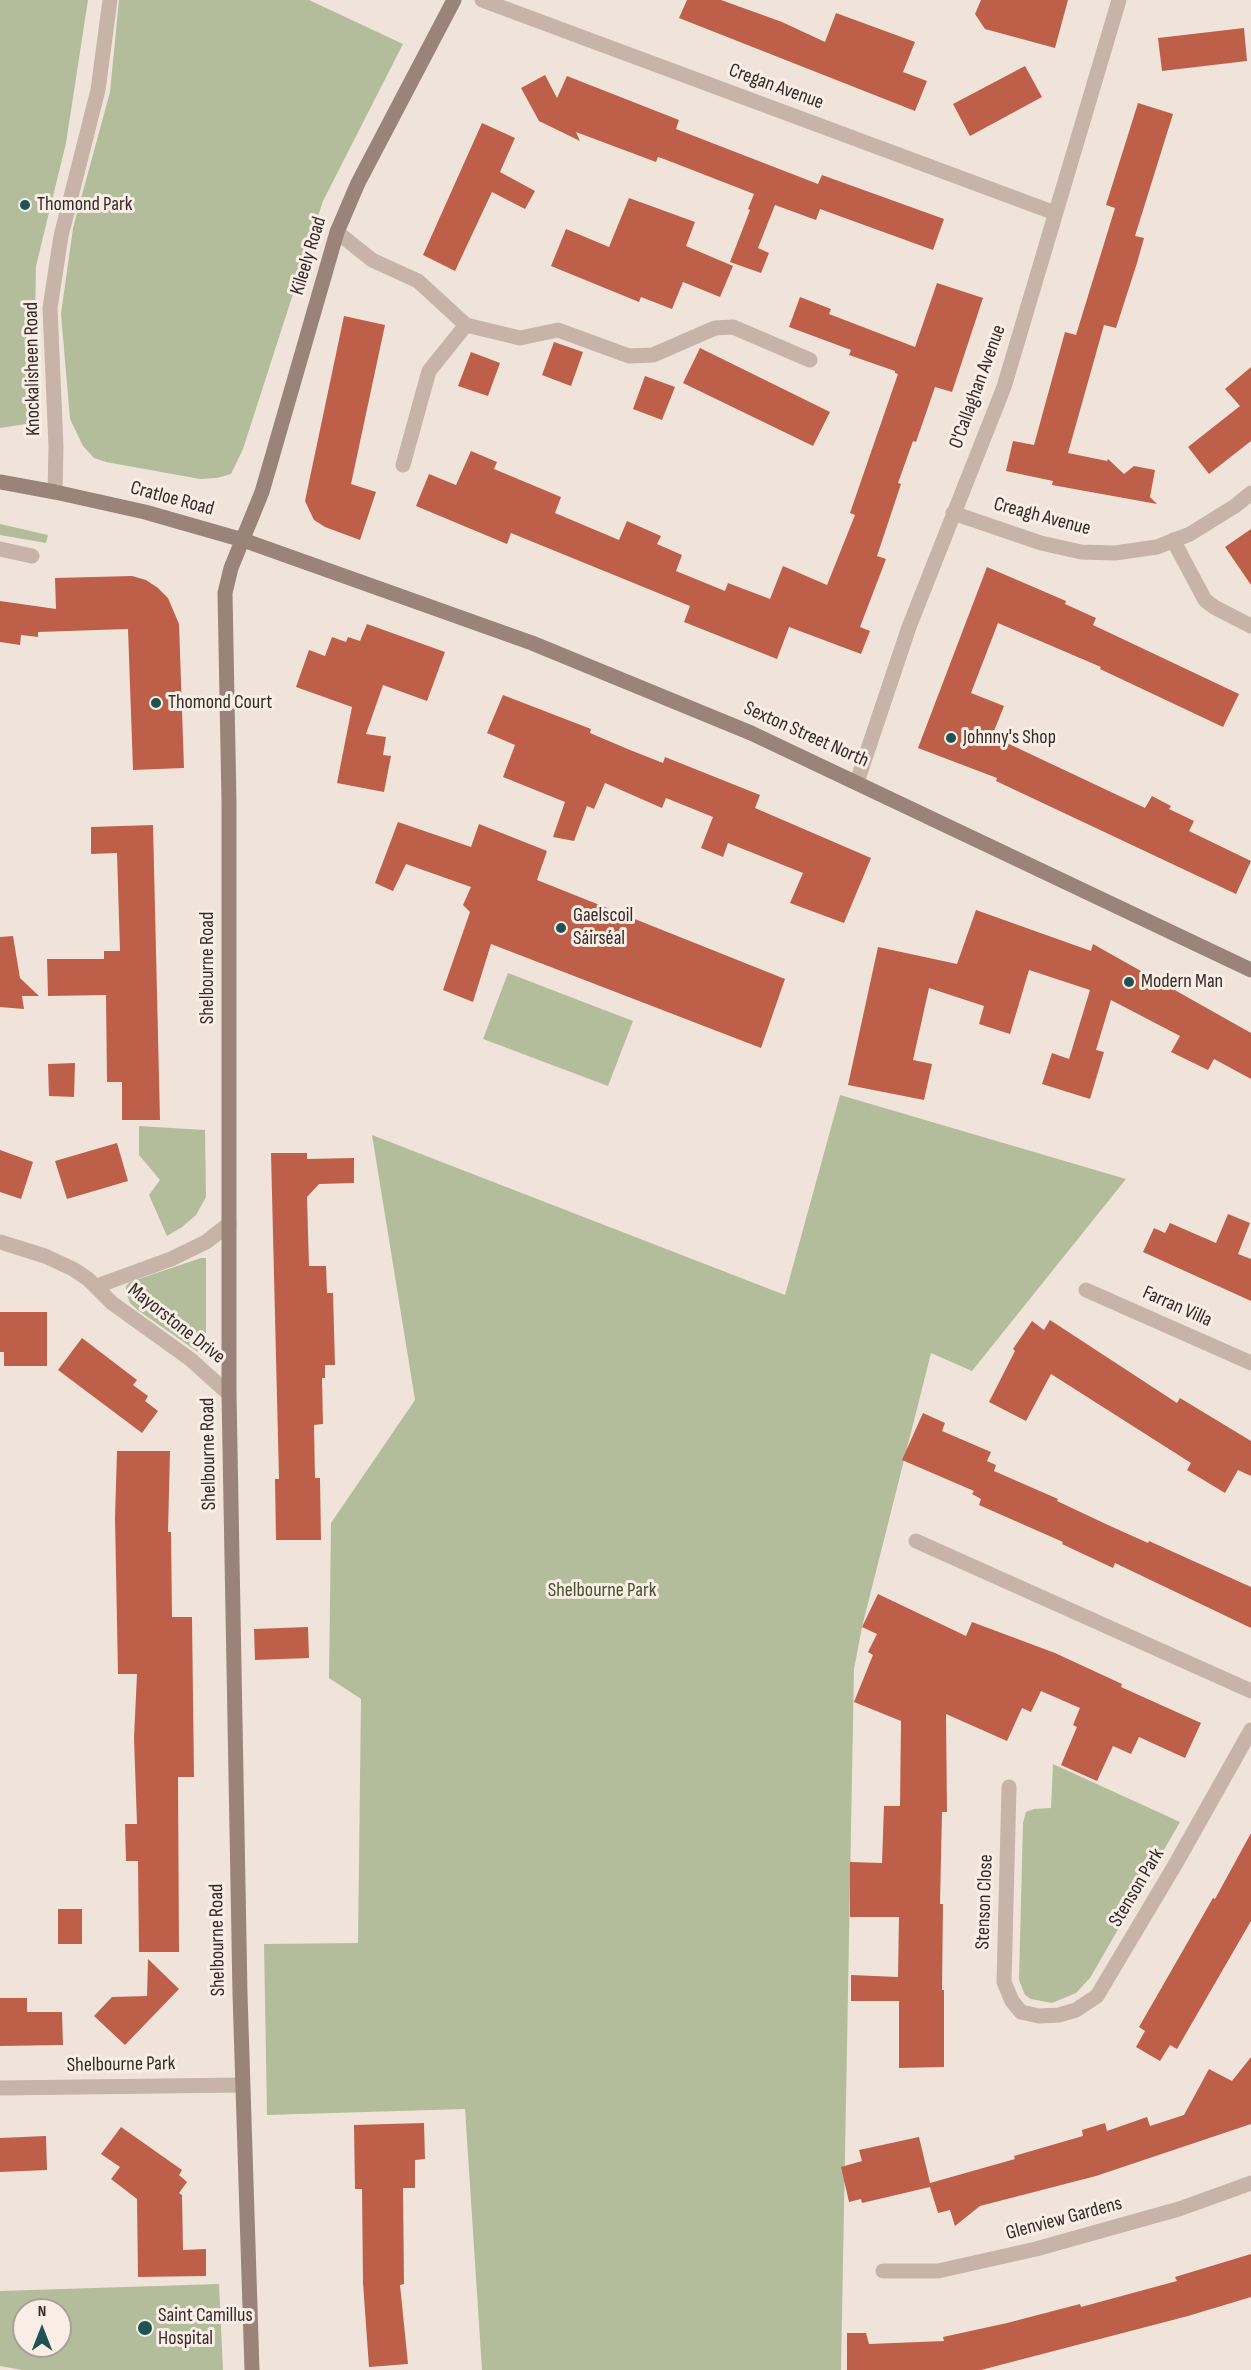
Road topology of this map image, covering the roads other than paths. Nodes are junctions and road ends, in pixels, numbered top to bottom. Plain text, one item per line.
1 (110, 0) edge
2 (454, 0) edge
3 (482, 0) edge
4 (1119, 0) edge
5 (1055, 213) junction
6 (337, 232) junction
7 (466, 324) junction
8 (810, 360) dead end
9 (403, 465) dead end
10 (0, 483) edge
11 (54, 492) junction
12 (1251, 493) edge
13 (953, 513) junction
14 (243, 540) junction
15 (1173, 540) junction
16 (0, 549) edge
17 (32, 556) dead end
18 (330, 571) joint
19 (1251, 626) edge
20 (857, 782) junction
21 (1251, 970) edge
22 (229, 1224) junction
23 (0, 1242) edge
24 (97, 1287) junction
25 (1086, 1290) dead end
26 (1251, 1363) edge
27 (229, 1394) junction
28 (916, 1541) dead end
29 (1251, 1691) edge
30 (1251, 1730) edge
31 (1009, 1787) dead end
32 (1022, 2012) joint
33 (242, 2085) junction
34 (0, 2088) edge
35 (1251, 2183) edge
36 (883, 2271) dead end
37 (252, 2370) edge

1 - 11 street, Knockalisheen Road
2 - 6 main road, Kileely Road
3 - 5 street, Cregan Avenue
4 - 5 street, O'Callaghan Avenue
5 - 13 street, O'Callaghan Avenue
6 - 7 street
6 - 14 main road, Kileely Road
7 - 8 street
7 - 9 street
10 - 11 main road, Cratloe Road
11 - 14 main road, Cratloe Road
12 - 15 street, Creagh Avenue
13 - 15 street, Creagh Avenue
13 - 20 street, O'Callaghan Avenue
14 - 18 main road, Cratloe Road
14 - 22 main road, Shelbourne Road
15 - 19 street
16 - 17 street
18 - 20 main road, Sexton Street North
20 - 21 main road, Sexton Street North
22 - 24 street, Mayorstone Drive
22 - 27 main road, Shelbourne Road
23 - 24 street, Mayorstone Drive
24 - 27 street, Mayorstone Drive
25 - 26 street, Farran Villa
27 - 33 main road, Shelbourne Road
28 - 29 street
30 - 32 street, Stenson Park
31 - 32 street, Stenson Close
33 - 34 street, Shelbourne Park
33 - 37 main road, Shelbourne Road
35 - 36 street, Glenview Gardens

